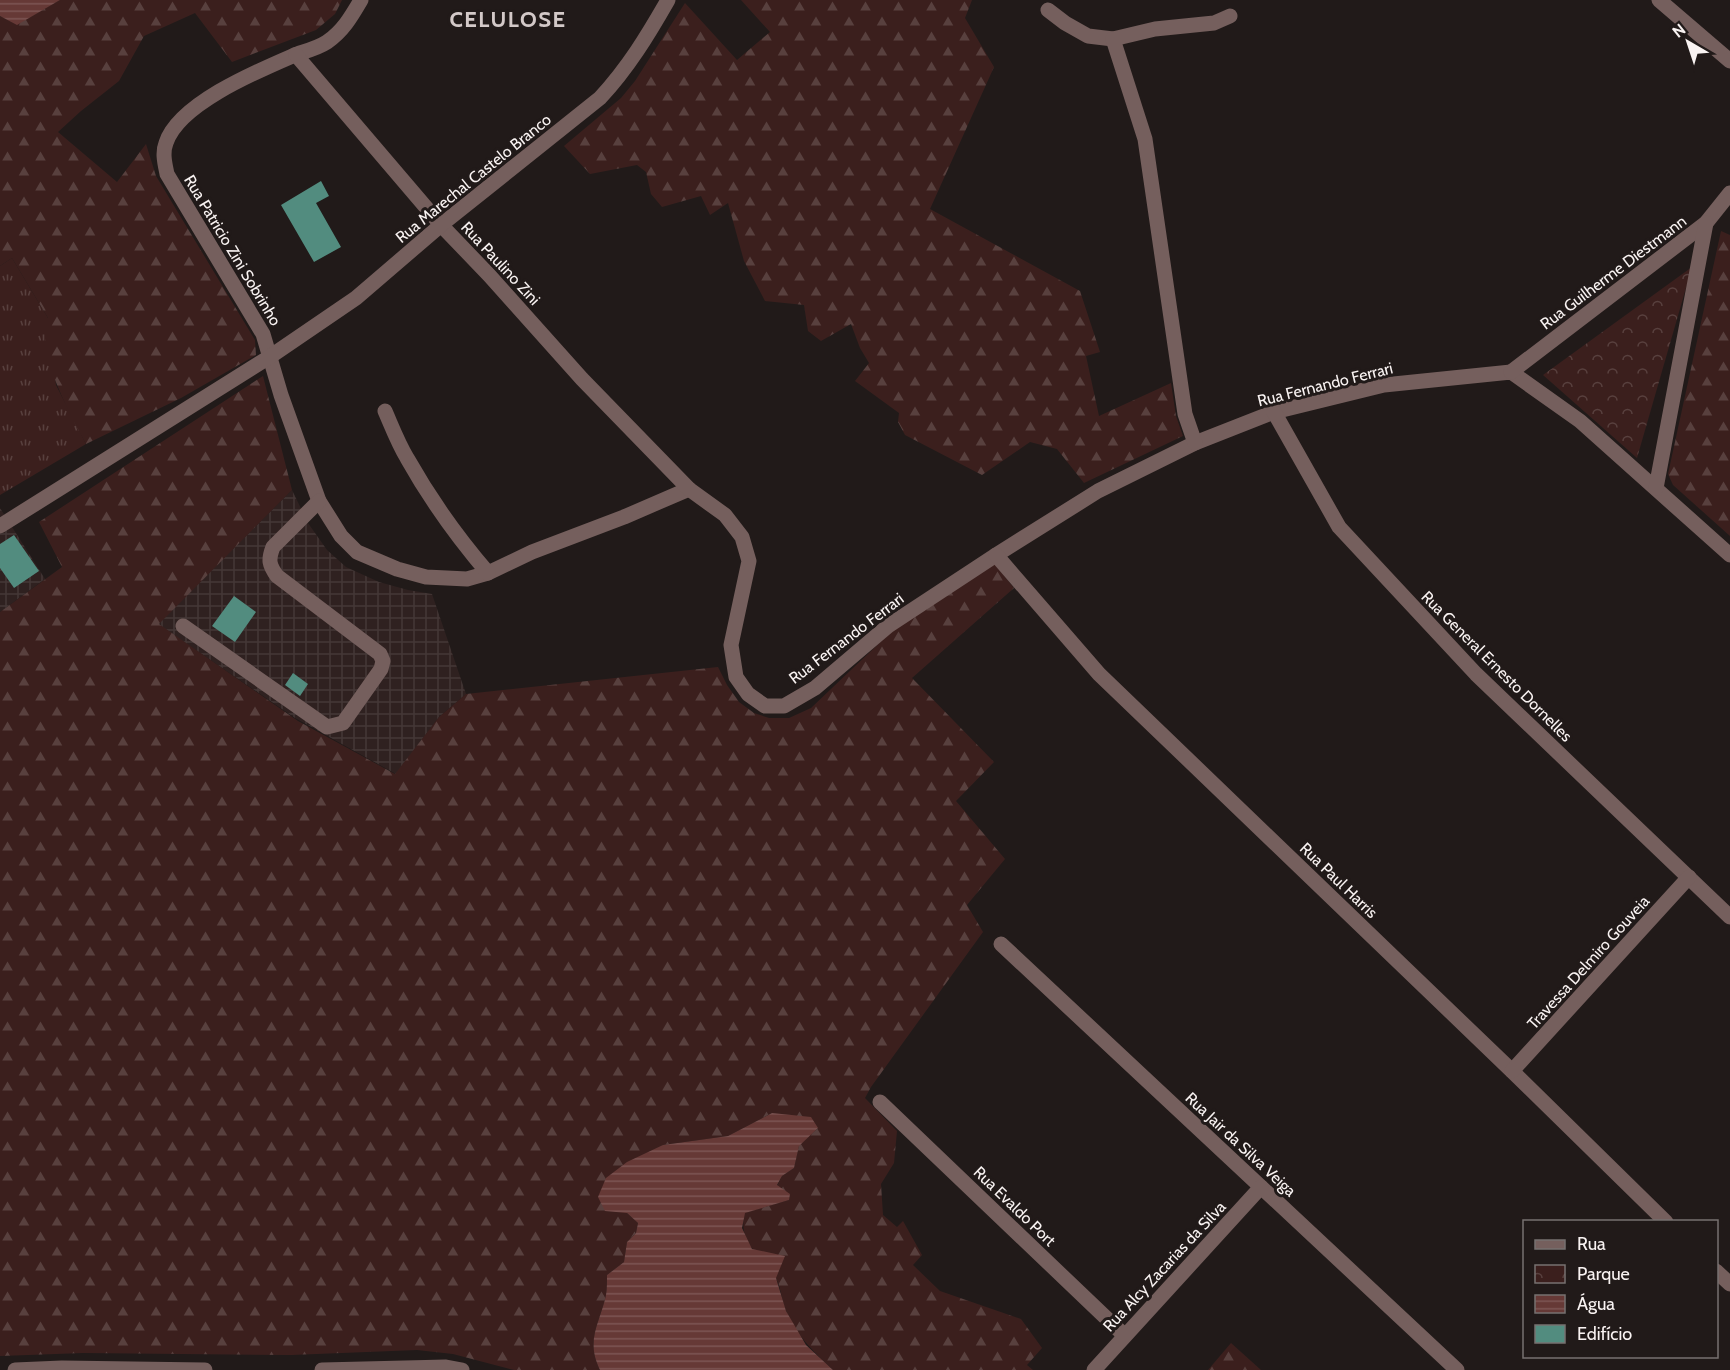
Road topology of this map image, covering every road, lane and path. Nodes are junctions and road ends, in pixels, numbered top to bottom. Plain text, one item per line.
1 (361, 0) edge
2 (668, 0) edge
3 (1665, 2) edge
4 (1048, 10) dead end
5 (1230, 16) dead end
6 (1113, 39) junction
7 (296, 55) junction
8 (1730, 61) edge
9 (1730, 193) edge
10 (1706, 223) junction
11 (441, 225) junction
12 (271, 356) junction
13 (1510, 372) junction
14 (385, 411) dead end
15 (1274, 412) junction
16 (1195, 443) junction
17 (1656, 488) junction
18 (689, 489) junction
19 (319, 501) junction
20 (5, 523) edge
21 (996, 555) junction
22 (1730, 555) edge
23 (488, 573) junction
24 (183, 626) dead end
25 (1689, 878) junction
26 (1730, 917) edge
27 (1001, 944) dead end
28 (1512, 1071) junction
29 (880, 1102) dead end
30 (1261, 1187) junction
31 (1665, 1220) edge
32 (1718, 1273) edge
33 (1730, 1284) edge
34 (1124, 1335) junction
35 (15, 1370) edge
36 (205, 1370) edge
37 (322, 1370) edge
38 (462, 1370) edge
39 (1094, 1370) edge
40 (1457, 1370) edge

1 - 7 street, Rua Patricio Zini Sobrinho
2 - 11 street, Rua Marechal Castelo Branco
3 - 8 street
4 - 6 street
5 - 6 street
6 - 16 street
7 - 11 street, Rua Paulino Zini
7 - 12 street, Rua Patricio Zini Sobrinho
9 - 10 street, Rua Guilherme Diestmann
10 - 13 street, Rua Guilherme Diestmann
10 - 17 street
11 - 12 street, Rua Marechal Castelo Branco
11 - 18 street, Rua Paulino Zini
12 - 19 street
12 - 20 street, Rua Marechal Castelo Branco
13 - 15 street, Rua Fernando Ferrari
13 - 17 street
14 - 23 street
15 - 16 street, Rua Fernando Ferrari
15 - 25 street, Rua General Ernesto Dornelles
16 - 21 street, Rua Fernando Ferrari
17 - 22 street
18 - 21 street, Rua Fernando Ferrari
18 - 23 street
19 - 23 street
19 - 24 street
21 - 28 street, Rua Paul Harris
25 - 26 street, Rua General Ernesto Dornelles
25 - 28 street, Travessa Delmiro Gouveia
27 - 30 street, Rua Jair da Silva Veiga
28 - 31 street, Rua Paul Harris
29 - 34 street, Rua Evaldo Port
30 - 34 street, Rua Alcy Zacarias da Silva
30 - 40 street, Rua Jair da Silva Veiga
32 - 33 street
34 - 39 street, Rua Alcy Zacarias da Silva
35 - 36 street
37 - 38 street

